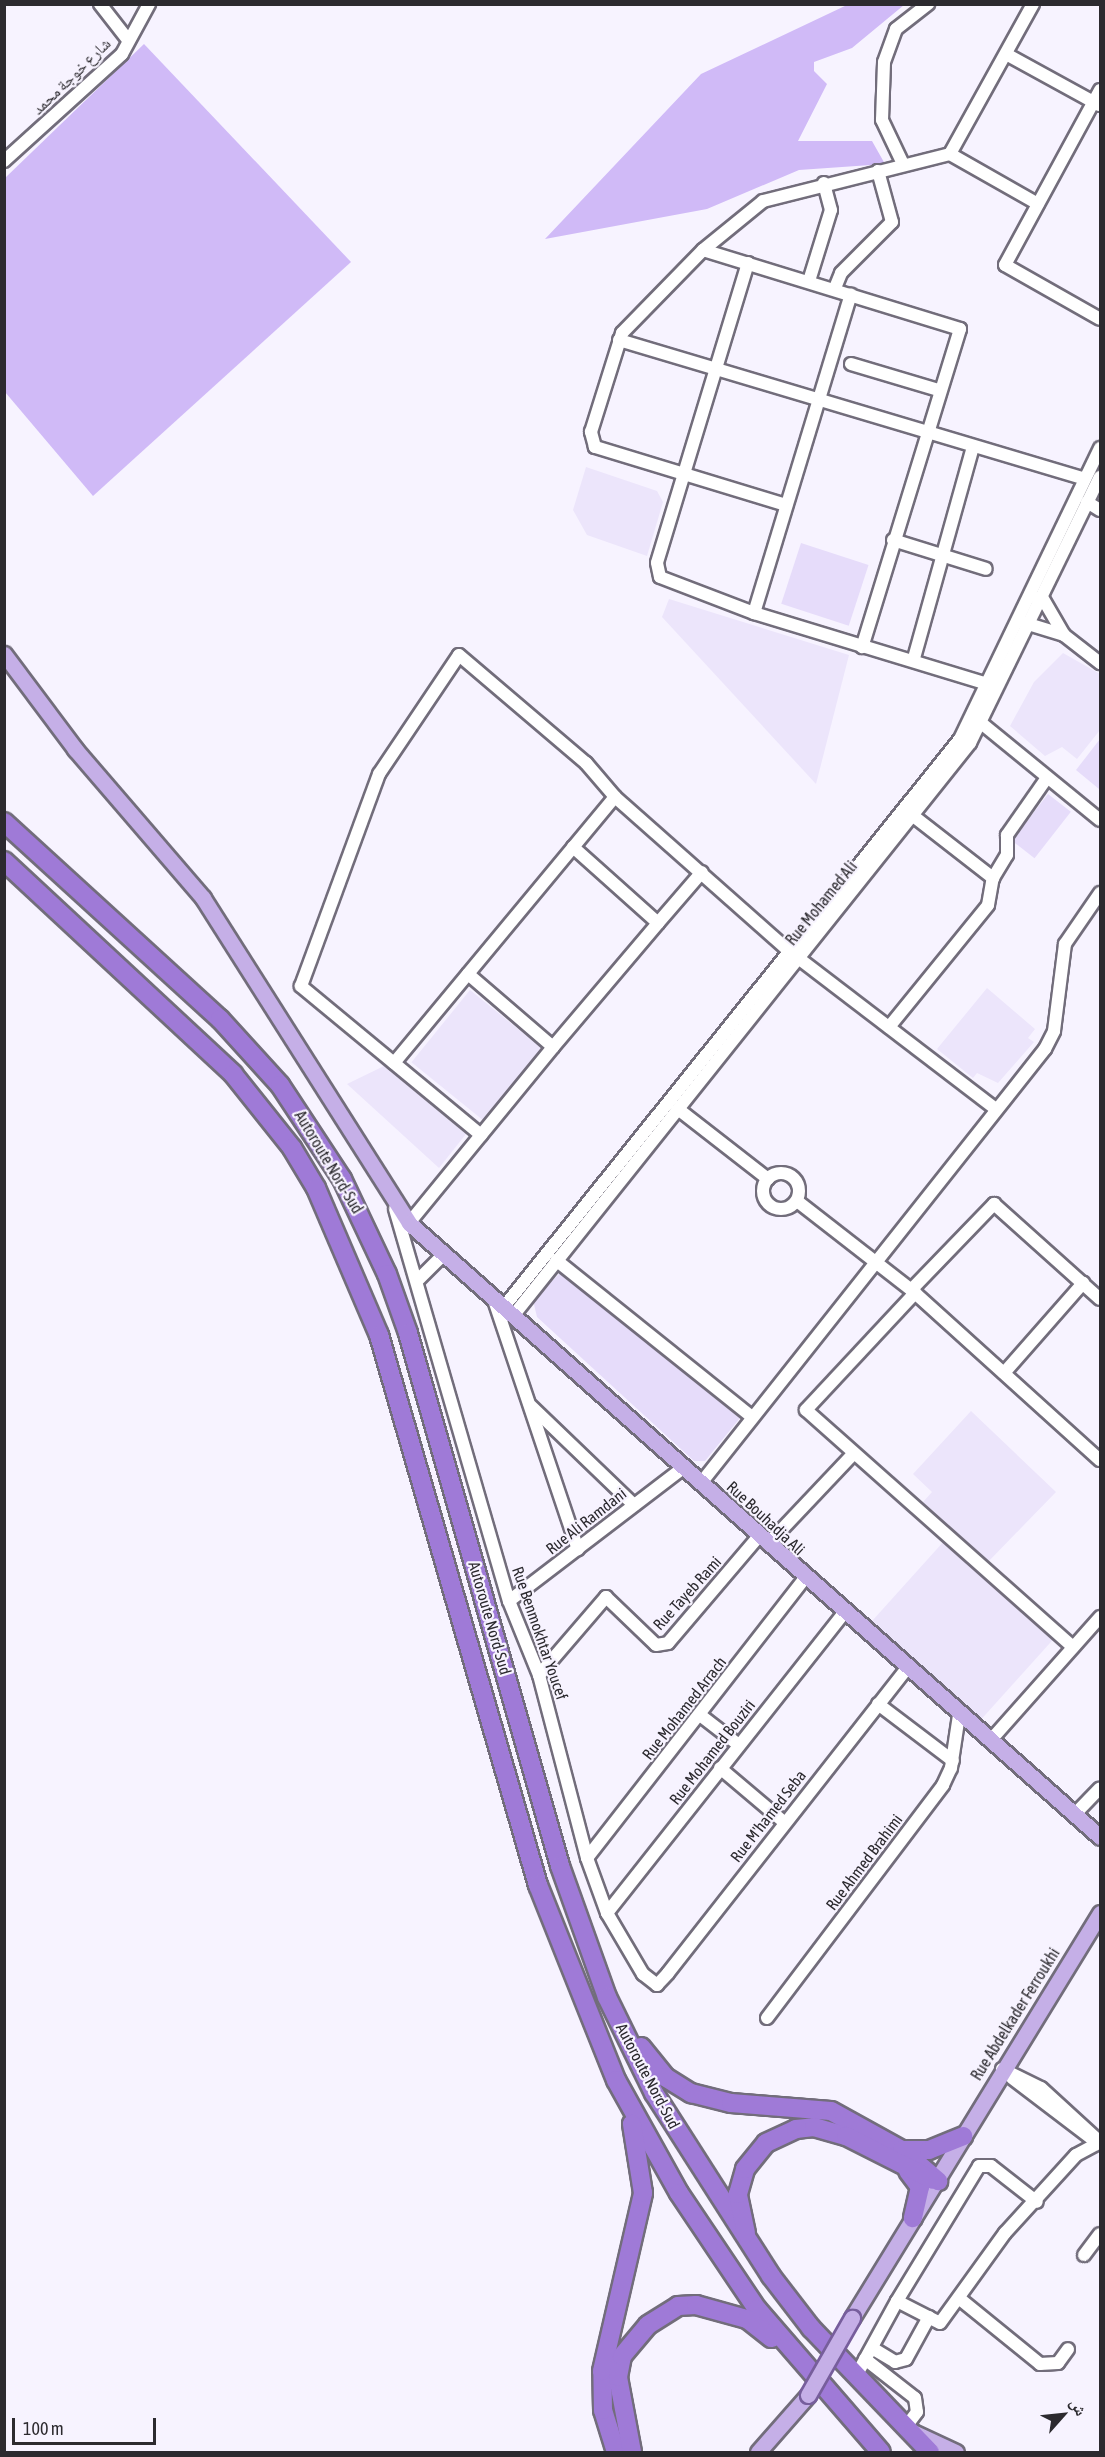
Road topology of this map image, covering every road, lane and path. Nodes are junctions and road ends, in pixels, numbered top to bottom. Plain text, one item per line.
1 (100, 4) edge
2 (149, 4) edge
3 (928, 4) edge
4 (1033, 4) edge
5 (128, 40) junction
6 (1006, 54) junction
7 (1101, 90) edge
8 (1097, 104) edge
9 (950, 154) junction
10 (4, 161) edge
11 (903, 164) junction
12 (878, 171) junction
13 (824, 183) junction
14 (1038, 204) junction
15 (703, 250) junction
16 (748, 263) junction
17 (809, 280) junction
18 (835, 288) junction
19 (851, 294) junction
20 (1099, 316) edge
21 (620, 340) junction
22 (851, 364) dead end
23 (714, 369) junction
24 (939, 390) junction
25 (816, 400) junction
26 (925, 432) junction
27 (973, 447) junction
28 (1101, 448) edge
29 (683, 474) junction
30 (1101, 477) edge
31 (1084, 479) junction
32 (1087, 502) junction
33 (786, 504) junction
34 (1101, 510) edge
35 (893, 540) junction
36 (944, 557) junction
37 (986, 569) dead end
38 (1042, 597) junction
39 (1026, 602) junction
40 (754, 613) junction
41 (1020, 615) junction
42 (1028, 628) junction
43 (1064, 635) junction
44 (862, 646) junction
45 (4, 654) edge
46 (914, 658) junction
47 (1101, 663) edge
48 (987, 684) junction
49 (977, 719) junction
50 (1046, 779) junction
51 (615, 797) junction
52 (912, 815) junction
53 (1101, 820) edge
54 (4, 822) edge
55 (573, 847) junction
56 (4, 861) edge
57 (702, 872) junction
58 (993, 878) junction
59 (1101, 893) edge
60 (658, 923) junction
61 (793, 954) junction
62 (468, 974) junction
63 (889, 1027) junction
64 (553, 1047) junction
65 (394, 1063) junction
66 (678, 1109) junction
67 (996, 1109) junction
68 (481, 1135) junction
69 (768, 1179) junction
70 (392, 1198) junction
71 (797, 1201) junction
72 (409, 1223) junction
73 (442, 1256) junction
74 (556, 1260) junction
75 (876, 1261) junction
76 (419, 1279) junction
77 (1083, 1283) junction
78 (913, 1291) junction
79 (1101, 1299) edge
80 (503, 1308) junction
81 (1004, 1373) junction
82 (529, 1404) junction
83 (752, 1417) junction
84 (854, 1454) junction
85 (1100, 1457) edge
86 (684, 1467) junction
87 (701, 1483) junction
88 (634, 1505) junction
89 (763, 1540) junction
90 (578, 1549) junction
91 (805, 1578) junction
92 (509, 1601) junction
93 (844, 1613) junction
94 (1101, 1617) edge
95 (1073, 1647) junction
96 (907, 1668) junction
97 (539, 1675) junction
98 (878, 1704) junction
99 (700, 1715) junction
100 (959, 1715) junction
101 (990, 1741) junction
102 (739, 1745) junction
103 (953, 1761) junction
104 (720, 1768) junction
105 (1101, 1788) edge
106 (1074, 1815) junction
107 (784, 1822) junction
108 (1101, 1837) edge
109 (587, 1858) junction
110 (1101, 1912) edge
111 (607, 1913) junction
112 (657, 1985) joint
113 (607, 1997) junction
114 (767, 2018) dead end
115 (1002, 2068) junction
116 (616, 2080) junction
117 (963, 2136) junction
118 (1100, 2142) edge
119 (902, 2150) junction
120 (904, 2168) junction
121 (938, 2181) junction
122 (1037, 2202) junction
123 (913, 2218) junction
124 (1101, 2234) edge
125 (1084, 2255) dead end
126 (771, 2276) junction
127 (960, 2299) junction
128 (897, 2301) junction
129 (929, 2317) junction
130 (1068, 2349) dead end
131 (868, 2353) junction
132 (856, 2376) junction
133 (837, 2406) junction
134 (905, 2428) junction
135 (774, 2436) junction
136 (616, 2452) edge
137 (632, 2452) edge
138 (758, 2452) edge
139 (768, 2452) edge
140 (881, 2452) edge
141 (930, 2452) edge
142 (956, 2452) edge

1 - 5 street
2 - 5 street, شارع خوجة محمد
3 - 11 street
4 - 6 street
5 - 10 street, شارع خوجة محمد
6 - 8 street
6 - 9 street
7 - 8 street
8 - 14 street
9 - 11 street
9 - 14 street
11 - 12 street
12 - 13 street
12 - 18 street
13 - 15 street
13 - 17 street
14 - 20 street
15 - 16 street
15 - 21 street
16 - 17 street
16 - 23 street
17 - 18 street
18 - 19 street
19 - 24 street
19 - 25 street
21 - 23 street
21 - 29 street
22 - 24 street
23 - 25 street
23 - 29 street
24 - 26 street
25 - 26 street
25 - 33 street
26 - 27 street
26 - 35 street
27 - 31 street
27 - 36 street
28 - 31 street
29 - 33 street
29 - 40 street
30 - 32 street, Rue Mohamed Ali
31 - 39 street
32 - 34 street
32 - 38 street, Rue Mohamed Ali
33 - 40 street
35 - 36 street
35 - 44 street
36 - 37 street
36 - 46 street
38 - 39 street
38 - 42 street, Rue Mohamed Ali
38 - 43 street
39 - 41 street
40 - 44 street
41 - 42 street
41 - 48 street
42 - 43 street
42 - 49 street, Rue Mohamed Ali
43 - 47 street
44 - 46 street
45 - 70 main road, Rue Bouhadja Ali
46 - 48 street
48 - 49 street
49 - 50 street
49 - 52 street, Rue Mohamed Ali
49 - 61 street
50 - 53 street
50 - 58 street
51 - 55 street
51 - 57 street
51 - 65 street
52 - 58 street
52 - 61 street, Rue Mohamed Ali
54 - 113 highway, Autoroute Nord-Sud
55 - 60 street
55 - 62 street
56 - 116 highway, Autoroute Nord-Sud
57 - 60 street
57 - 61 street
58 - 63 street
59 - 67 street
60 - 64 street
61 - 63 street
61 - 66 street, Rue Mohamed Ali
61 - 80 street
62 - 64 street
62 - 65 street
63 - 67 street
64 - 68 street
65 - 68 street
66 - 69 street
66 - 74 street, Rue Mohamed Ali
67 - 75 street
68 - 72 street
69 - 71 street
69 - 71 street
70 - 72 main road, Rue Bouhadja Ali
70 - 76 street, Rue Benmokhtar Youcef
71 - 75 street
72 - 73 main road, Rue Bouhadja Ali
73 - 76 street
73 - 80 main road, Rue Bouhadja Ali
74 - 80 street, Rue Mohamed Ali
74 - 83 street
75 - 78 street
75 - 83 street
76 - 92 street, Rue Benmokhtar Youcef
77 - 78 street
77 - 79 street
77 - 81 street
78 - 81 street
78 - 84 street
80 - 82 street
80 - 86 main road, Rue Bouhadja Ali
81 - 85 street
82 - 88 street
82 - 90 street
83 - 87 street
84 - 89 street
84 - 95 street
86 - 87 main road, Rue Bouhadja Ali
86 - 88 street, Rue Ali Ramdani
87 - 89 main road, Rue Bouhadja Ali
88 - 90 street, Rue Ali Ramdani
89 - 91 main road, Rue Bouhadja Ali
89 - 97 street, Rue Tayeb Rami
90 - 92 street, Rue Ali Ramdani
91 - 93 main road, Rue Bouhadja Ali
91 - 99 street, Rue Mohamed Arrach
92 - 97 street, Rue Benmokhtar Youcef
93 - 96 main road, Rue Bouhadja Ali
93 - 102 street, Rue Mohamed Bouziri
94 - 95 street
95 - 101 street
96 - 98 street, Rue M'hamed Seba
96 - 100 main road, Rue Bouhadja Ali
97 - 109 street, Rue Benmokhtar Youcef
98 - 103 street
98 - 107 street, Rue M'hamed Seba
99 - 102 street
99 - 109 street, Rue Mohamed Arrach
100 - 101 main road, Rue Bouhadja Ali
100 - 103 street, Rue Ahmed Brahimi
101 - 106 main road, Rue Bouhadja Ali
102 - 104 street, Rue Mohamed Bouziri
103 - 114 street, Rue Ahmed Brahimi
104 - 107 street
104 - 111 street, Rue Mohamed Bouziri
105 - 106 street
106 - 108 main road, Rue Bouhadja Ali
107 - 112 street, Rue M'hamed Seba
109 - 111 street, Rue Benmokhtar Youcef
110 - 115 main road, Rue Abdelkader Ferroukhi
111 - 112 street, Rue Benmokhtar Youcef
113 - 119 highway
113 - 126 highway, Autoroute Nord-Sud
115 - 117 main road, Rue Abdelkader Ferroukhi
115 - 118 street
116 - 133 highway, Autoroute Nord-Sud
116 - 136 highway
117 - 119 highway
117 - 121 main road, Rue Abdelkader Ferroukhi
118 - 122 street
119 - 121 highway
120 - 121 highway
120 - 123 highway
120 - 126 highway
121 - 123 main road, Rue Abdelkader Ferroukhi
122 - 127 street
122 - 128 street
123 - 135 main road, Rue Abdelkader Ferroukhi, bridge
124 - 125 street
126 - 132 highway, Autoroute Nord-Sud
127 - 129 street
127 - 130 street
128 - 129 street
128 - 131 street
129 - 131 street
131 - 132 street
131 - 134 street
132 - 134 highway, Autoroute Nord-Sud
133 - 137 highway
133 - 140 highway, Autoroute Nord-Sud
134 - 141 highway, Autoroute Nord-Sud
134 - 142 main road
135 - 138 main road
135 - 139 main road

